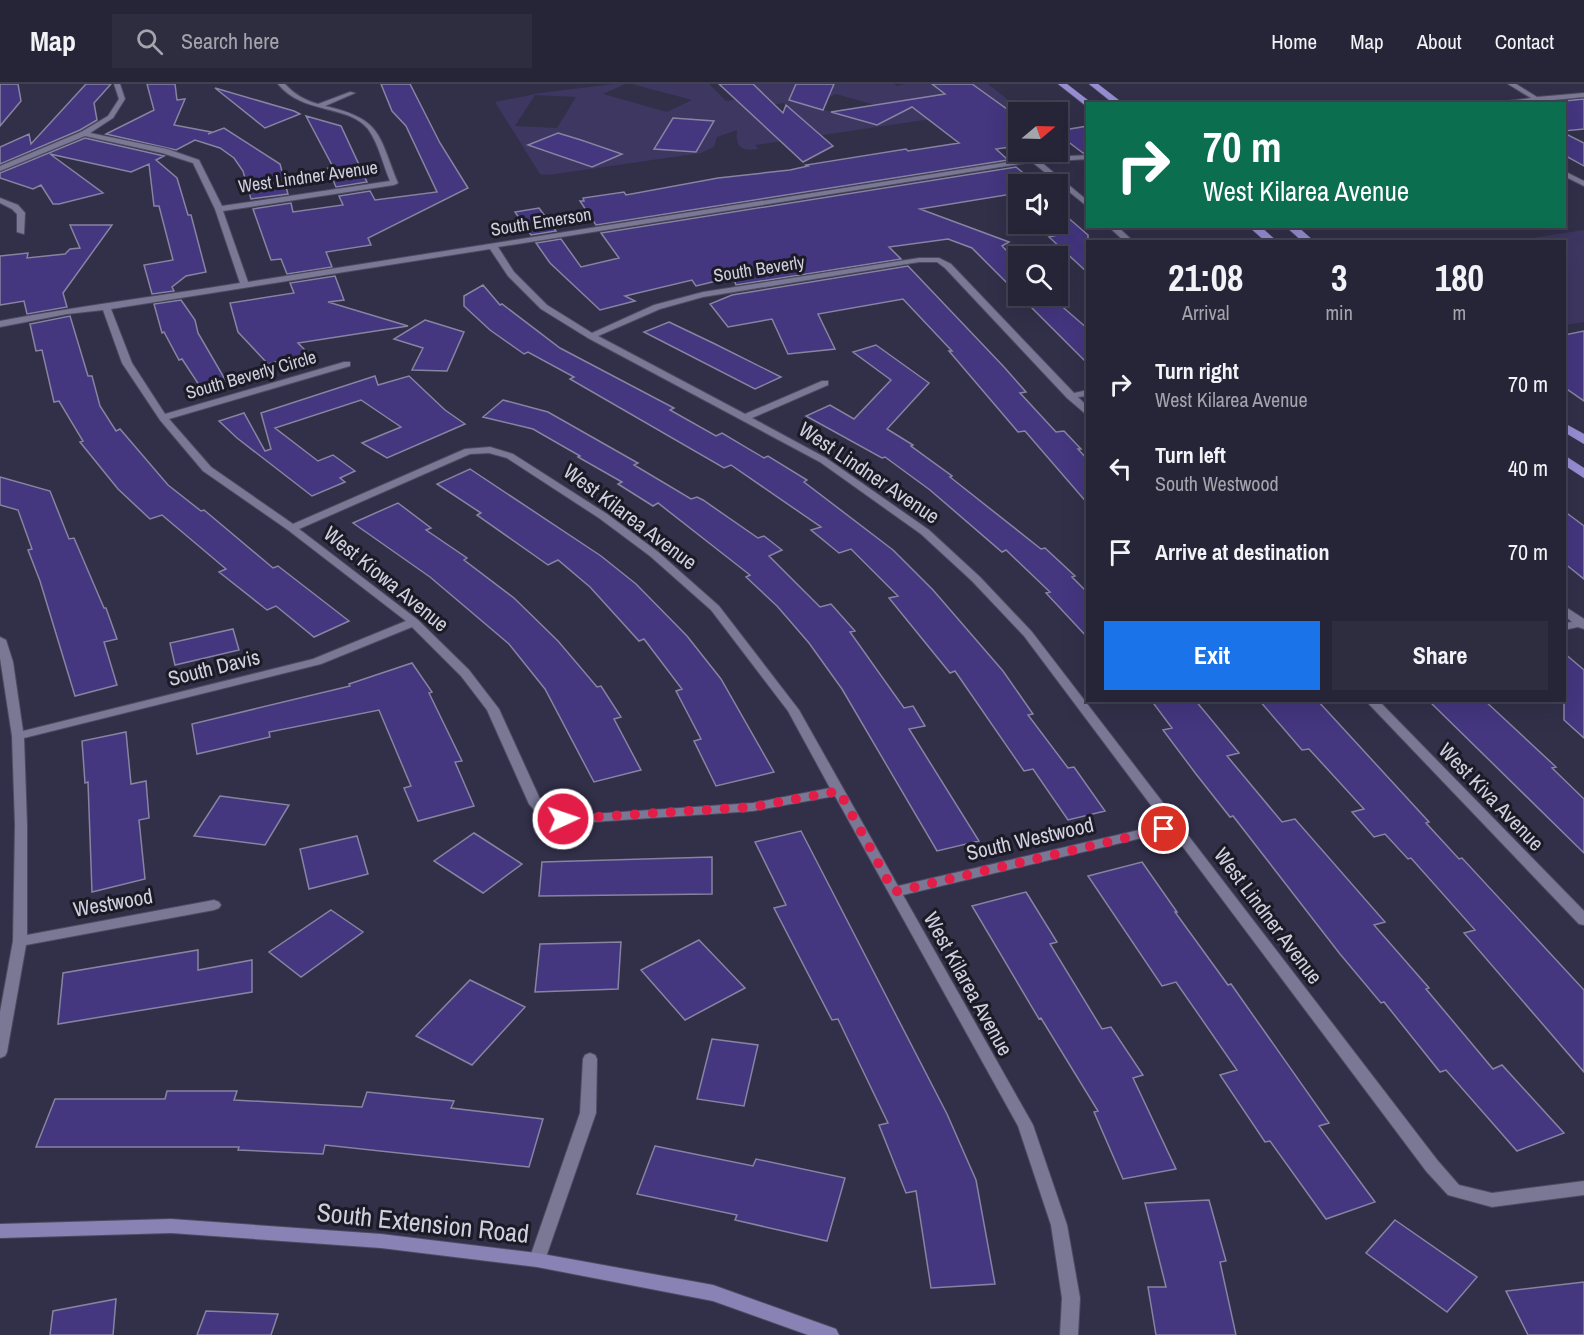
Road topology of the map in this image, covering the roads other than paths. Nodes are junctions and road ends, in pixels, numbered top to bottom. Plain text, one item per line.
1 (117, 84) edge
2 (281, 84) edge
3 (1062, 84) edge
4 (1094, 84) edge
5 (1511, 84) edge
6 (352, 93) dead end
7 (1584, 95) edge
8 (1534, 97) junction
9 (1086, 102) edge
10 (1117, 102) edge
11 (1500, 102) edge
12 (318, 106) junction
13 (84, 134) junction
14 (1086, 157) edge
15 (1068, 158) edge
16 (1021, 162) edge
17 (1036, 162) edge
18 (0, 169) edge
19 (1566, 174) edge
20 (1584, 184) edge
21 (0, 200) edge
22 (1086, 203) edge
23 (219, 208) junction
24 (1114, 228) edge
25 (1255, 228) edge
26 (1292, 228) edge
27 (21, 232) dead end
28 (1128, 240) edge
29 (1270, 240) edge
30 (1308, 240) edge
31 (492, 245) junction
32 (244, 283) junction
33 (106, 307) junction
34 (0, 324) edge
35 (591, 336) junction
36 (347, 364) dead end
37 (825, 383) dead end
38 (1086, 393) edge
39 (1070, 396) junction
40 (1086, 412) edge
41 (747, 417) junction
42 (163, 418) junction
43 (1566, 427) edge
44 (1584, 440) edge
45 (1566, 460) edge
46 (1584, 474) edge
47 (292, 528) junction
48 (1566, 611) edge
49 (414, 622) junction
50 (1583, 624) edge
51 (1566, 627) edge
52 (0, 640) edge
53 (1373, 702) edge
54 (18, 736) junction
55 (839, 791) junction
56 (1175, 826) junction
57 (894, 892) junction
58 (214, 905) dead end
59 (1584, 920) edge
60 (20, 941) junction
61 (0, 1052) edge
62 (590, 1059) dead end
63 (1584, 1188) edge
64 (0, 1231) edge
65 (537, 1260) junction
66 (830, 1335) edge
67 (1070, 1335) edge

1 - 13 street
2 - 12 street, West Lindner Avenue
3 - 9 main road
4 - 10 main road
5 - 8 street
6 - 12 street
7 - 8 street
8 - 11 street
12 - 23 street, West Lindner Avenue
13 - 18 street
13 - 23 street
14 - 15 street, South Emerson
16 - 31 street, South Emerson
17 - 22 street
19 - 20 street
21 - 27 street
23 - 32 street
24 - 28 street
25 - 29 main road
26 - 30 main road
31 - 32 street, South Emerson
31 - 35 street, West Lindner Avenue
32 - 33 street, South Emerson
33 - 34 street, South Emerson
33 - 42 street, West Kiowa Avenue
35 - 39 street, South Beverly
35 - 41 street, West Lindner Avenue
36 - 42 street, South Beverly Circle
37 - 41 street
38 - 39 street
39 - 40 street
41 - 56 street, West Lindner Avenue
42 - 47 street, West Kiowa Avenue
43 - 44 main road
45 - 46 main road
47 - 49 street, West Kiowa Avenue
47 - 55 street, West Kilarea Avenue
48 - 50 street
49 - 54 street, South Davis
49 - 55 street, West Kiowa Avenue
50 - 51 street
52 - 54 street
53 - 59 street, West Kiva Avenue
54 - 60 street
55 - 57 street, West Kilarea Avenue
56 - 57 street, South Westwood
56 - 63 street, West Lindner Avenue
57 - 67 street, West Kilarea Avenue
58 - 60 street, Westwood
60 - 61 street
62 - 65 street
64 - 65 street, South Extension Road
65 - 66 street, South Extension Road

